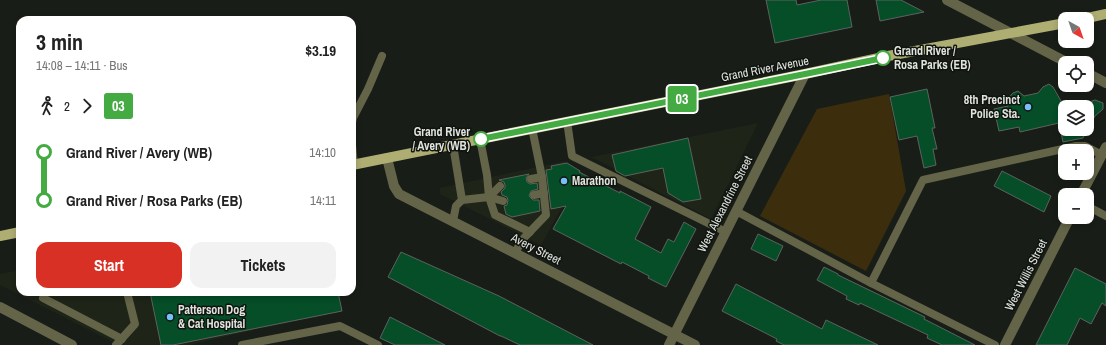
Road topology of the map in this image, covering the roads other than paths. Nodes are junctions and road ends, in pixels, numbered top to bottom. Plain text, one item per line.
1 (947, 0) edge
2 (1106, 14) edge
3 (1094, 17) edge
4 (1058, 24) edge
5 (1011, 33) junction
6 (382, 56) dead end
7 (1058, 58) edge
8 (805, 74) junction
9 (1094, 77) edge
10 (1106, 83) edge
11 (356, 112) edge
12 (567, 121) junction
13 (532, 128) junction
14 (480, 139) junction
15 (453, 145) junction
16 (1104, 151) edge
17 (387, 158) junction
18 (356, 164) edge
19 (542, 177) junction
20 (531, 180) dead end
21 (500, 186) dead end
22 (1085, 188) edge
23 (544, 193) junction
24 (534, 195) dead end
25 (489, 197) junction
26 (462, 200) junction
27 (503, 201) dead end
28 (1094, 210) edge
29 (736, 211) junction
30 (1106, 216) edge
31 (453, 221) junction
32 (1066, 224) edge
33 (530, 232) junction
34 (726, 232) junction
35 (16, 233) edge
36 (0, 236) edge
37 (515, 253) junction
38 (871, 283) junction
39 (44, 296) edge
40 (128, 296) edge
41 (0, 307) edge
42 (674, 334) junction
43 (119, 342) edge
44 (72, 345) edge
45 (242, 345) edge
46 (378, 345) edge
47 (669, 345) edge
48 (695, 345) edge
49 (995, 345) edge
50 (1005, 345) edge

1 - 5 street
2 - 3 main road
4 - 5 main road, Grand River Avenue
5 - 7 street
5 - 8 main road, Grand River Avenue
6 - 11 lane
8 - 12 main road, Grand River Avenue
8 - 29 street, West Alexandrine Street
9 - 10 street
12 - 13 main road, Grand River Avenue
12 - 34 lane
13 - 14 main road, Grand River Avenue
13 - 19 lane
14 - 15 main road, Grand River Avenue
14 - 25 lane
15 - 17 main road, Grand River Avenue
15 - 26 lane
16 - 22 street
16 - 38 lane
17 - 18 main road, Grand River Avenue
17 - 31 street, Avery Street
19 - 20 lane
19 - 23 lane
21 - 25 lane
23 - 24 lane
23 - 33 lane
25 - 26 lane
25 - 27 lane
25 - 33 lane
26 - 31 lane
28 - 30 lane
29 - 34 street, West Alexandrine Street
29 - 38 lane
31 - 37 street, Avery Street
32 - 50 street, West Willis Street
33 - 37 lane
34 - 42 street, West Alexandrine Street
35 - 36 main road
37 - 42 street, Avery Street
38 - 49 lane
39 - 43 lane
40 - 43 lane
41 - 44 street
42 - 47 street, West Alexandrine Street
42 - 48 street, Avery Street
45 - 46 lane

